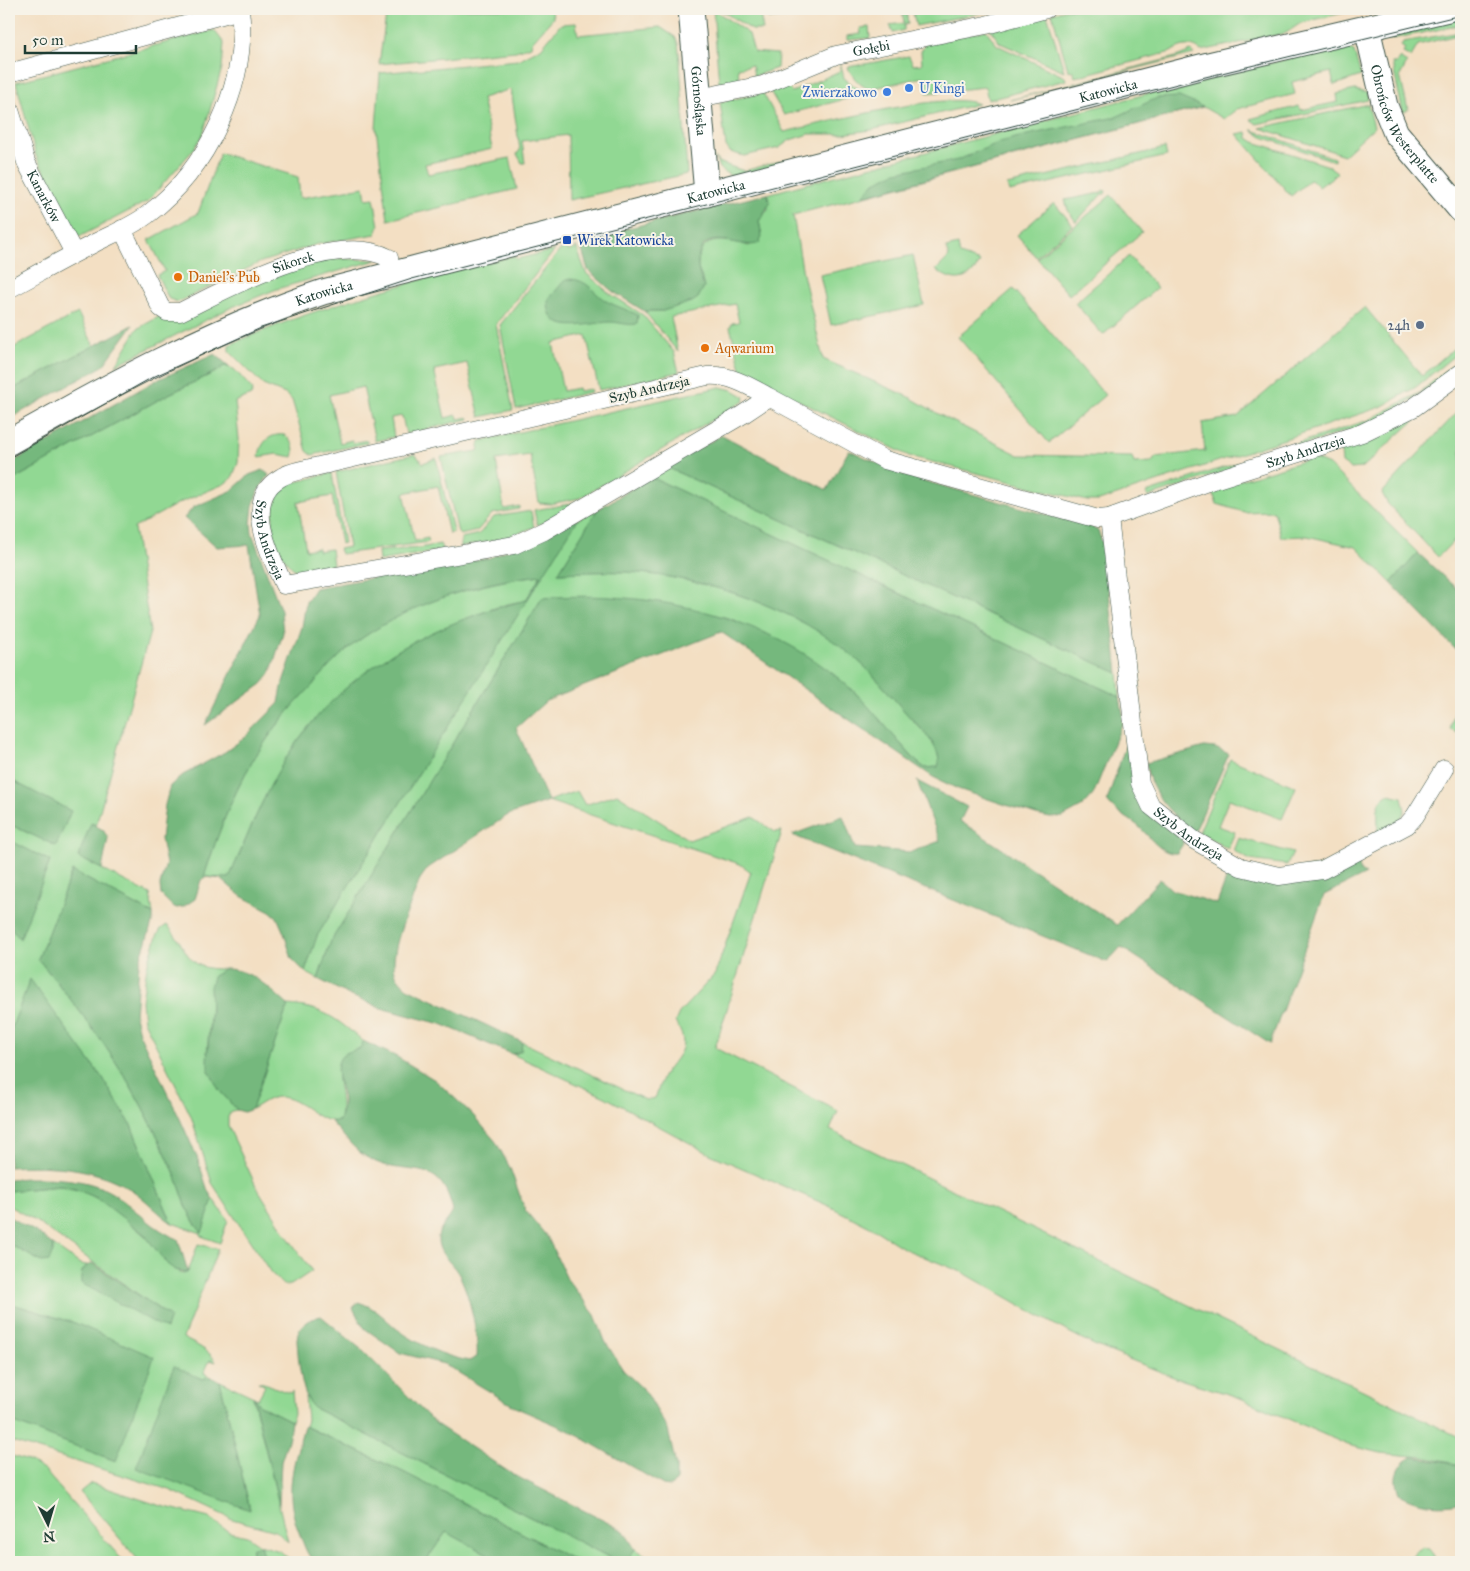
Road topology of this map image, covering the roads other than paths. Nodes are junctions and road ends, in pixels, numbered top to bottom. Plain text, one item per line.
1 (691, 9) edge
2 (1046, 9) edge
3 (1443, 9) edge
4 (240, 10) edge
5 (1409, 13) edge
6 (1366, 28) junction
7 (9, 73) edge
8 (699, 98) junction
9 (9, 107) edge
10 (707, 194) junction
11 (1461, 210) edge
12 (122, 229) junction
13 (74, 253) junction
14 (392, 273) junction
15 (9, 289) edge
16 (1461, 374) edge
17 (769, 397) junction
18 (9, 442) edge
19 (1109, 518) junction
20 (1444, 769) dead end

1 - 8 street, Górnośląska
2 - 8 street, Gołębi
3 - 5 street, Katowicka
4 - 7 street
4 - 12 street
5 - 6 street, Katowicka
6 - 10 street, Katowicka
6 - 11 street, Obrońców Westerplatte
8 - 10 street, Górnośląska
9 - 13 street, Kanarków
10 - 14 street, Katowicka
12 - 13 street
12 - 14 street, Sikorek
13 - 15 street
14 - 18 street, Katowicka
16 - 19 street, Szyb Andrzeja
17 - 17 street, Szyb Andrzeja
17 - 19 street, Szyb Andrzeja
19 - 20 street, Szyb Andrzeja

